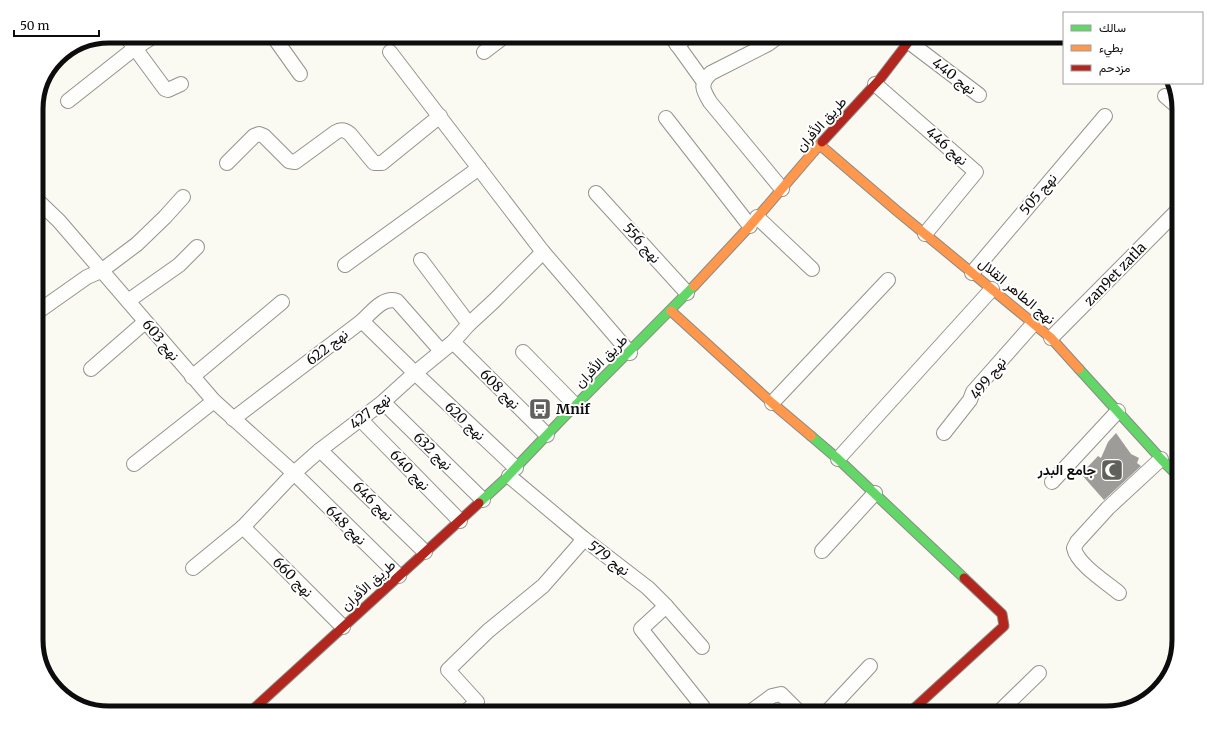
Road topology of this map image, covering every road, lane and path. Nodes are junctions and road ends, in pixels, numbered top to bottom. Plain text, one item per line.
1 (131, 43) edge
2 (143, 43) edge
3 (278, 43) edge
4 (496, 43) edge
5 (675, 43) edge
6 (769, 43) edge
7 (908, 43) edge
8 (916, 43) edge
9 (135, 48) junction
10 (390, 52) dead end
11 (484, 52) dead end
12 (300, 74) dead end
13 (704, 82) junction
14 (181, 84) dead end
15 (876, 84) junction
16 (979, 95) dead end
17 (1165, 96) dead end
18 (68, 101) dead end
19 (1171, 102) edge
20 (440, 116) junction
21 (1105, 116) dead end
22 (666, 118) dead end
23 (820, 144) junction
24 (227, 163) dead end
25 (479, 168) junction
26 (782, 189) junction
27 (596, 193) dead end
28 (183, 197) dead end
29 (43, 206) edge
30 (1172, 215) edge
31 (754, 222) junction
32 (925, 234) junction
33 (197, 247) dead end
34 (543, 252) junction
35 (420, 260) dead end
36 (345, 265) dead end
37 (812, 269) dead end
38 (101, 271) junction
39 (972, 273) junction
40 (888, 280) dead end
41 (992, 289) junction
42 (687, 293) junction
43 (128, 301) junction
44 (282, 302) dead end
45 (43, 308) edge
46 (671, 311) junction
47 (362, 321) junction
48 (145, 322) junction
49 (1034, 323) junction
50 (469, 324) junction
51 (1051, 338) junction
52 (452, 342) junction
53 (440, 351) junction
54 (523, 352) dead end
55 (630, 353) junction
56 (91, 369) dead end
57 (415, 373) junction
58 (192, 376) junction
59 (214, 401) junction
60 (383, 402) junction
61 (772, 403) junction
62 (576, 406) junction
63 (1118, 411) junction
64 (233, 419) junction
65 (360, 419) junction
66 (944, 433) dead end
67 (547, 435) junction
68 (320, 450) junction
69 (838, 459) junction
70 (1160, 459) junction
71 (134, 464) dead end
72 (1172, 470) edge
73 (512, 472) junction
74 (294, 473) junction
75 (1052, 482) dead end
76 (874, 493) junction
77 (483, 500) junction
78 (460, 521) junction
79 (243, 527) junction
80 (583, 538) junction
81 (822, 551) dead end
82 (425, 552) junction
83 (193, 568) dead end
84 (399, 576) junction
85 (1119, 593) dead end
86 (666, 606) junction
87 (343, 627) junction
88 (702, 648) dead end
89 (870, 666) dead end
90 (1039, 673) dead end
91 (257, 706) edge
92 (472, 706) edge
93 (702, 706) edge
94 (758, 706) edge
95 (793, 706) edge
96 (833, 706) edge
97 (917, 706) edge
98 (1005, 706) edge

1 - 9 street
2 - 9 street
3 - 12 street
4 - 11 street
5 - 13 street
6 - 13 street
7 - 15 street, طريق الأفران
8 - 16 street, نهج 440
9 - 14 street
9 - 18 street
10 - 20 street
13 - 26 street
15 - 23 street, طريق الأفران
15 - 32 street, نهج 446
17 - 19 street
20 - 24 street
20 - 25 street
21 - 39 street, نهج 505
22 - 31 street
23 - 26 street, طريق الأفران
23 - 32 street, نهج الطاهر القلال
25 - 34 street
25 - 36 street
26 - 31 street, طريق الأفران
27 - 42 street, نهج 556
28 - 38 street
29 - 38 street, نهج 603
30 - 51 street, zan9et zatla
31 - 37 street
31 - 42 street, طريق الأفران
32 - 39 street, نهج الطاهر القلال
33 - 43 street
34 - 50 street, نهج 427
34 - 55 street
35 - 50 street
38 - 43 street, نهج 603
38 - 45 street
39 - 41 street, نهج الطاهر القلال
40 - 61 street
41 - 49 street, نهج الطاهر القلال
41 - 69 street
42 - 46 street, طريق الأفران
43 - 48 street, نهج 603
44 - 58 street
46 - 55 street, طريق الأفران
46 - 61 street
47 - 53 street
47 - 57 street, نهج 622
47 - 64 street, نهج 622
48 - 56 street
48 - 58 street, نهج 603
49 - 51 street, نهج الطاهر القلال
49 - 66 street, نهج 499
50 - 52 street, نهج 427
51 - 63 street, نهج الطاهر القلال
52 - 53 street, نهج 427
52 - 67 street, نهج 608
53 - 57 street, نهج 427
54 - 62 street
55 - 62 street, طريق الأفران
57 - 60 street, نهج 427
57 - 73 street, نهج 620
58 - 59 street, نهج 603
59 - 64 street, نهج 603
59 - 71 street
60 - 65 street, نهج 427
60 - 77 street, نهج 632
61 - 69 street
62 - 67 street, طريق الأفران
63 - 70 street, نهج الطاهر القلال
63 - 75 street
64 - 74 street, نهج 603
65 - 68 street, نهج 427
65 - 78 street, نهج 640
67 - 73 street, طريق الأفران
68 - 74 street, نهج 427
68 - 82 street, نهج 646
69 - 76 street
70 - 72 street, نهج الطاهر القلال
70 - 85 street
73 - 77 street, طريق الأفران
73 - 80 street, نهج 579
74 - 79 street, نهج 427
74 - 84 street, نهج 648
76 - 81 street
76 - 97 street
77 - 78 street, طريق الأفران
78 - 82 street, طريق الأفران
79 - 83 street, نهج 427
79 - 87 street, نهج 660
80 - 86 street, نهج 579
80 - 92 street
82 - 84 street, طريق الأفران
84 - 87 street, طريق الأفران
86 - 88 street, نهج 579
86 - 93 street
87 - 91 street, طريق الأفران
89 - 96 street
90 - 98 street
94 - 95 street

